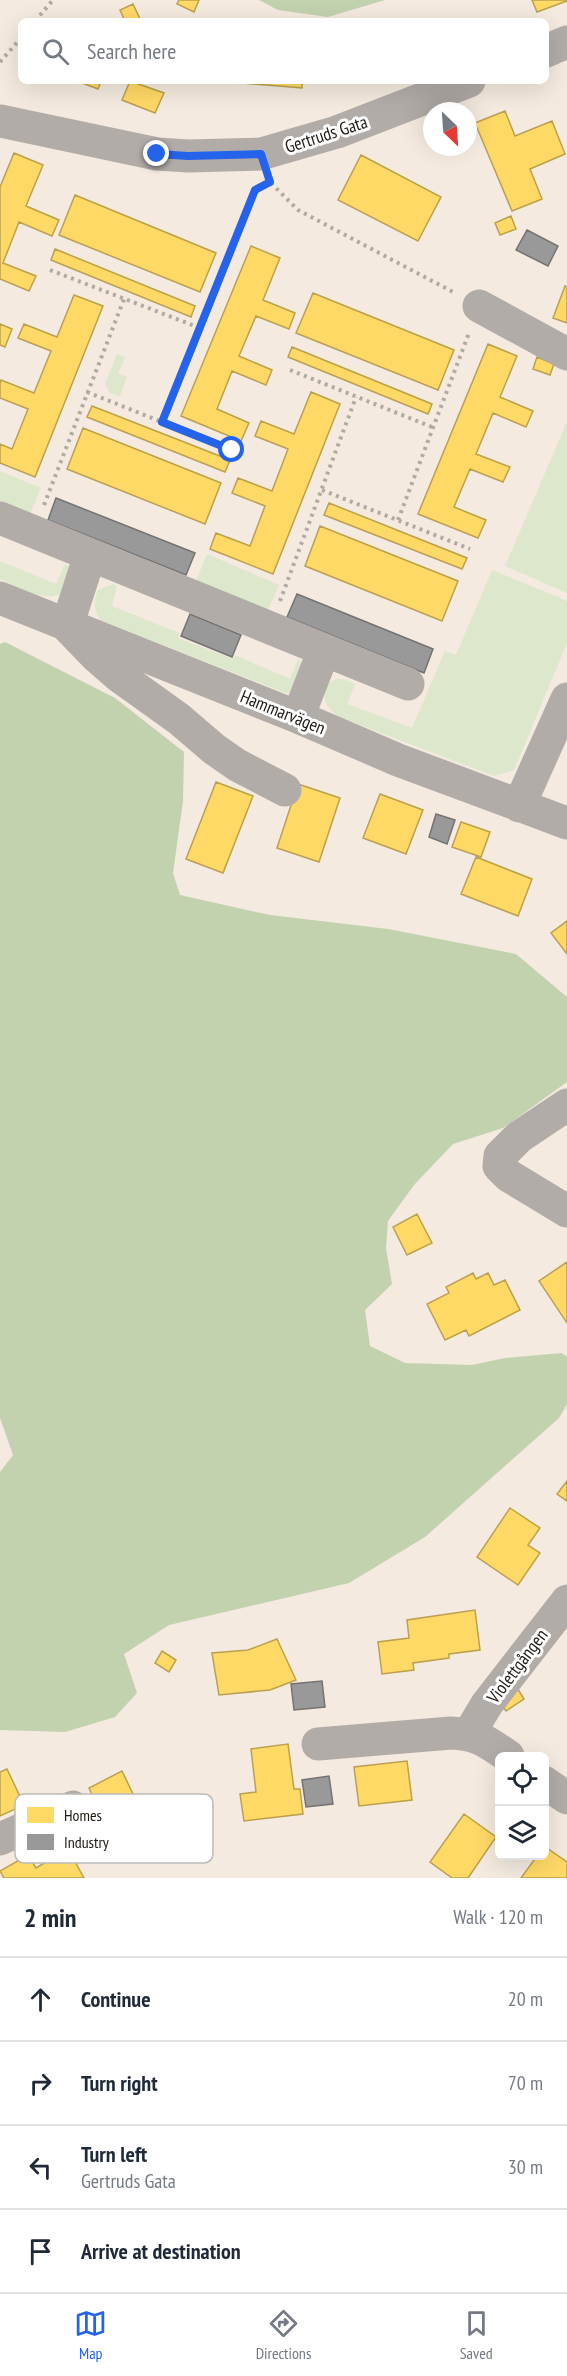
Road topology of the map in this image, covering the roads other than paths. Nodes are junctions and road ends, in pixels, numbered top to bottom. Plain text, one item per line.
1 (567, 42) edge
2 (549, 50) edge
3 (461, 84) edge
4 (0, 121) edge
5 (480, 306) road end
6 (567, 354) edge
7 (0, 518) edge
8 (90, 555) junction
9 (0, 598) edge
10 (67, 626) junction
11 (324, 650) junction
12 (408, 684) dead end
13 (567, 699) edge
14 (298, 717) junction
15 (285, 790) dead end
16 (519, 806) junction
17 (567, 823) edge
18 (567, 1105) edge
19 (567, 1211) edge
20 (567, 1601) edge
21 (470, 1734) junction
22 (318, 1744) dead end
23 (502, 1752) edge
24 (549, 1785) edge
25 (567, 1798) edge
26 (15, 1832) edge
27 (0, 1839) edge

1 - 2 street
3 - 4 street, Gertruds Gata
5 - 6 street
7 - 8 street
8 - 10 street
8 - 11 street
9 - 10 street, Hammarvägen
10 - 14 street, Hammarvägen
10 - 15 street
11 - 12 street
11 - 14 street
13 - 16 street
14 - 16 street, Hammarvägen
16 - 17 street, Hammarvägen
18 - 19 street
20 - 21 street, Violettgången
21 - 22 street
21 - 23 street
24 - 25 street
26 - 27 street

